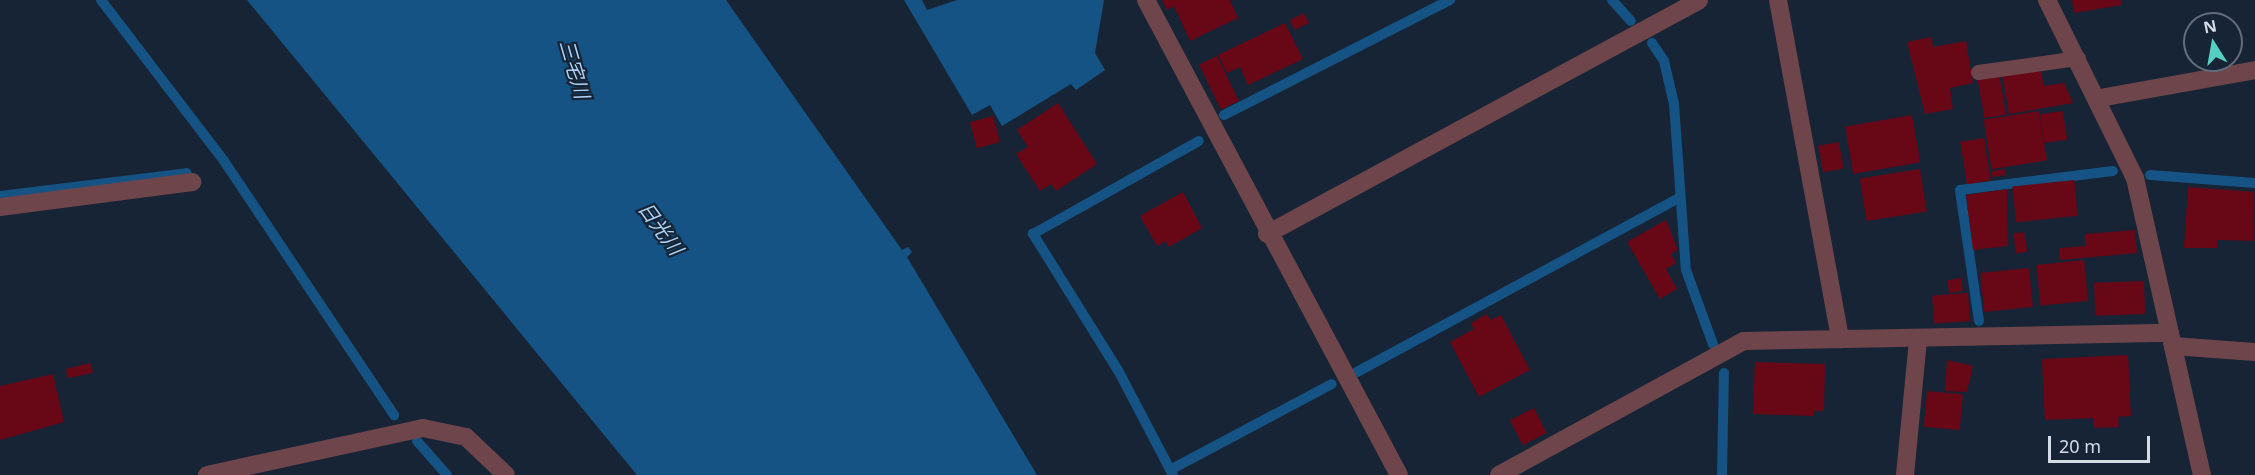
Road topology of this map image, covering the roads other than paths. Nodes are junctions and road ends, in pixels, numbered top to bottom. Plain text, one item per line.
1 (1146, 0) edge
2 (1699, 0) edge
3 (1778, 0) edge
4 (2047, 0) edge
5 (2078, 58) junction
6 (2255, 69) edge
7 (1978, 72) dead end
8 (2100, 98) junction
9 (192, 182) dead end
10 (0, 207) edge
11 (1267, 234) junction
12 (1840, 339) junction
13 (1918, 339) junction
14 (2172, 340) junction
15 (2255, 352) edge
16 (207, 475) edge
17 (506, 475) edge
18 (1399, 475) edge
19 (1499, 475) edge
20 (1905, 475) edge
21 (2202, 475) edge

1 - 11 street
2 - 11 street
3 - 12 street
4 - 5 street
5 - 7 lane
5 - 8 street
6 - 8 street
8 - 14 street
9 - 10 street
11 - 18 street
12 - 13 street
12 - 19 street
13 - 14 street
13 - 20 street
14 - 15 street
14 - 21 street
16 - 17 street

